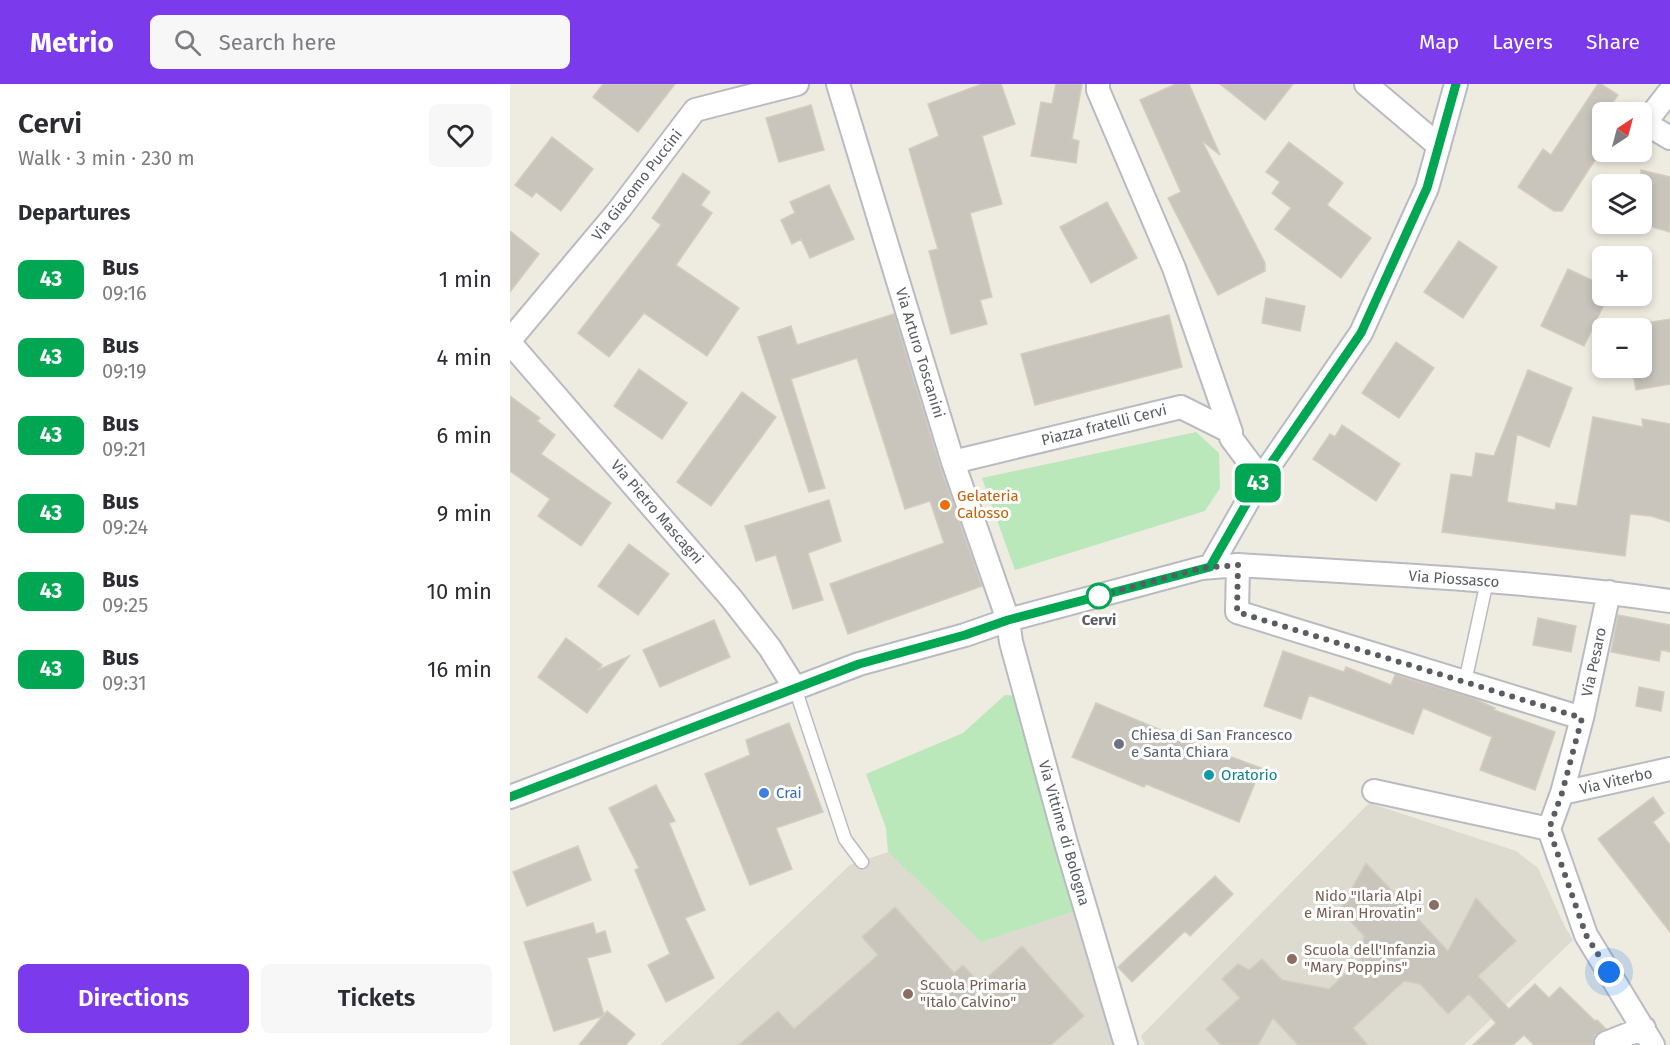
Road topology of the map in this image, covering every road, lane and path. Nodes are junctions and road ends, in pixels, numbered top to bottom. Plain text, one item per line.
1 (797, 84) edge
2 (838, 84) edge
3 (1098, 84) edge
4 (1366, 84) edge
5 (1456, 84) edge
6 (1670, 91) edge
7 (1670, 138) edge
8 (1439, 146) junction
9 (510, 341) edge
10 (1231, 432) junction
11 (953, 462) junction
12 (1261, 478) junction
13 (1238, 565) junction
14 (1210, 567) junction
15 (1487, 581) junction
16 (1609, 592) junction
17 (1670, 601) edge
18 (1008, 620) junction
19 (1466, 682) junction
20 (795, 688) junction
21 (1582, 718) junction
22 (1670, 769) edge
23 (1374, 791) dead end
24 (1562, 793) junction
25 (510, 796) edge
26 (1549, 829) junction
27 (862, 862) dead end
28 (1648, 1037) edge
29 (1606, 1043) dead end
30 (1126, 1045) edge

1 - 9 street, Via Giacomo Puccini
2 - 11 street, Via Arturo Toscanini
3 - 10 street
4 - 8 street
5 - 8 street
6 - 7 street
8 - 12 street
9 - 20 street, Via Pietro Mascagni
10 - 11 street, Piazza fratelli Cervi
10 - 12 street
11 - 18 street, Via Arturo Toscanini
12 - 14 street
13 - 14 street, Via Piossasco
13 - 15 street, Via Piossasco
13 - 19 street
14 - 18 street, Via Piossasco
15 - 16 street, Via Piossasco
15 - 19 lane
16 - 17 street, Via Piossasco
16 - 21 street, Via Pesaro
18 - 20 street, Via Piossasco
18 - 30 street, Via Vittime di Bologna
19 - 21 street
20 - 25 street, Via Piossasco
20 - 27 lane
21 - 24 street, Via Pesaro
22 - 24 street, Via Viterbo
23 - 26 street
24 - 26 street, Via Pesaro
26 - 28 street
28 - 29 street

